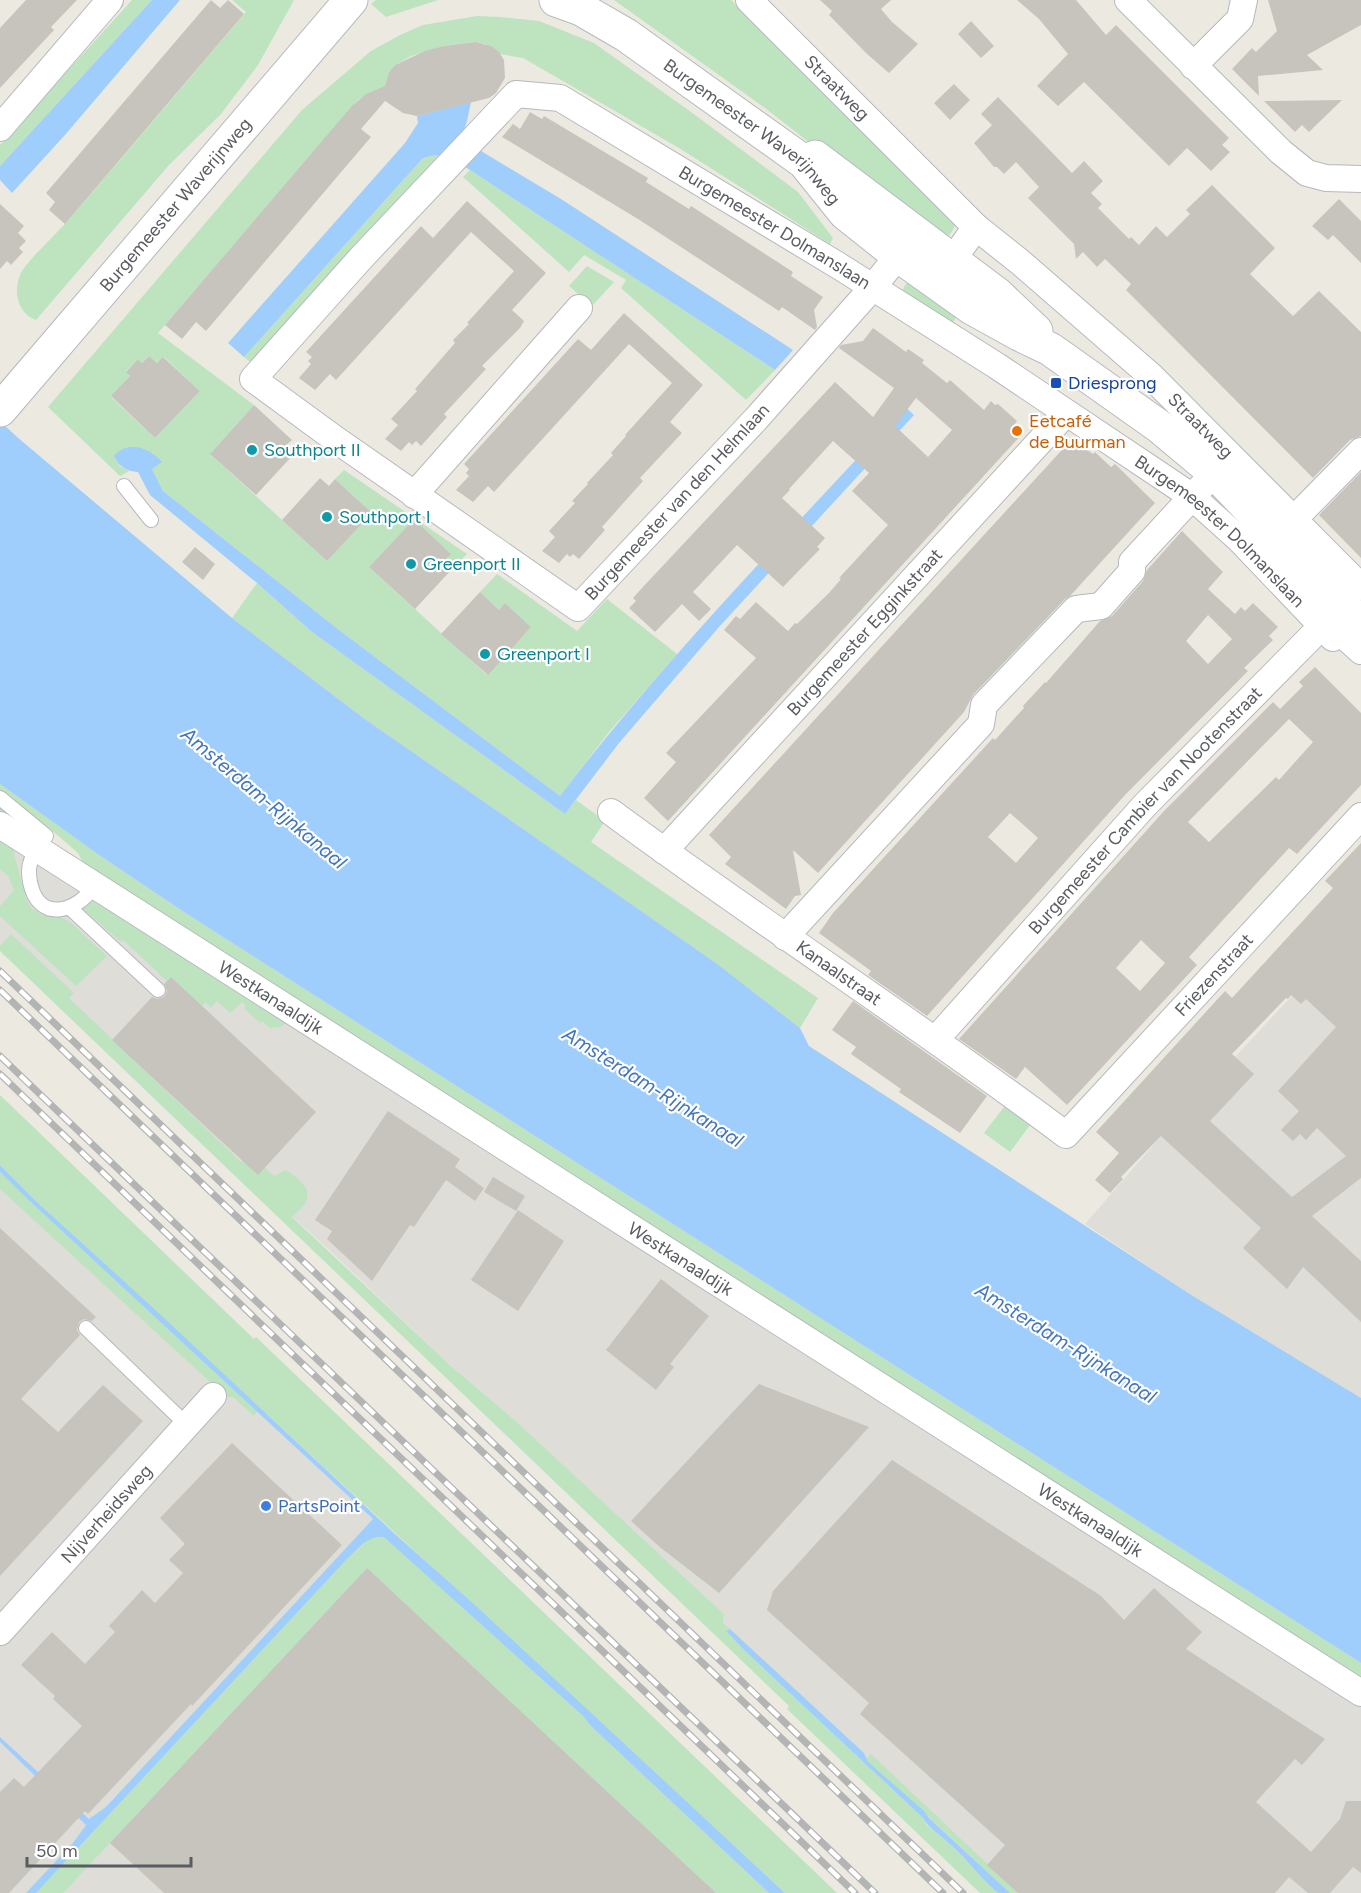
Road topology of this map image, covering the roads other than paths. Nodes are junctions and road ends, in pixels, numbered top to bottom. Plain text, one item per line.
1 (110, 0) edge
2 (351, 0) edge
3 (556, 0) edge
4 (596, 0) edge
5 (749, 0) edge
6 (1128, 0) edge
7 (1244, 0) edge
8 (1193, 66) junction
9 (0, 128) edge
10 (1361, 179) edge
11 (976, 227) junction
12 (907, 244) junction
13 (944, 271) junction
14 (873, 287) junction
15 (579, 308) dead end
16 (253, 379) joint
17 (0, 410) edge
18 (1066, 413) junction
19 (1361, 451) edge
20 (1215, 473) junction
21 (124, 486) dead end
22 (414, 495) junction
23 (1191, 496) junction
24 (151, 519) dead end
25 (1294, 519) junction
26 (1350, 616) edge
27 (1361, 651) edge
28 (1361, 665) edge
29 (0, 798) edge
30 (611, 812) dead end
31 (1361, 816) edge
32 (0, 825) edge
33 (38, 839) junction
34 (664, 851) junction
35 (94, 886) junction
36 (69, 907) junction
37 (785, 937) junction
38 (158, 990) dead end
39 (936, 1039) junction
40 (1066, 1134) joint
41 (86, 1328) dead end
42 (213, 1396) dead end
43 (188, 1426) junction
44 (0, 1632) edge
45 (1361, 1693) edge

1 - 9 street
2 - 17 main road, Burgemeester Waverijnweg
3 - 12 main road, Burgemeester Waverijnweg
4 - 12 main road, Burgemeester Waverijnweg
5 - 11 street, Straatweg
6 - 8 street
7 - 8 street
8 - 10 street
11 - 13 street
11 - 25 street, Straatweg
12 - 13 main road, Burgemeester Waverijnweg
12 - 14 street, Burgemeester van den Helmlaan
13 - 20 main road, Straatweg
14 - 16 street, Burgemeester Dolmanslaan
14 - 18 street, Burgemeester Dolmanslaan
14 - 22 street, Burgemeester van den Helmlaan
15 - 22 street
16 - 22 street, Burgemeester van den Helmlaan
18 - 23 street, Burgemeester Dolmanslaan
18 - 34 street, Burgemeester Egginkstraat
19 - 25 street
20 - 23 street, Straatweg
20 - 26 main road, Straatweg
21 - 24 lane
23 - 26 street, Burgemeester Dolmanslaan
23 - 37 street, Straatweg
25 - 26 street, Straatweg
26 - 27 street, Straatweg
26 - 28 street
26 - 39 street, Burgemeester Cambier van Nootenstraat
29 - 33 lane
30 - 34 street, Kanaalstraat
31 - 40 street, Friezenstraat
32 - 33 street, Westkanaaldijk
33 - 35 street, Westkanaaldijk
33 - 36 lane
34 - 37 street, Kanaalstraat
35 - 36 lane
35 - 45 street, Westkanaaldijk
36 - 38 lane
37 - 39 street, Kanaalstraat
39 - 40 street, Kanaalstraat
41 - 43 lane
42 - 43 street, Nijverheidsweg
43 - 44 street, Nijverheidsweg

